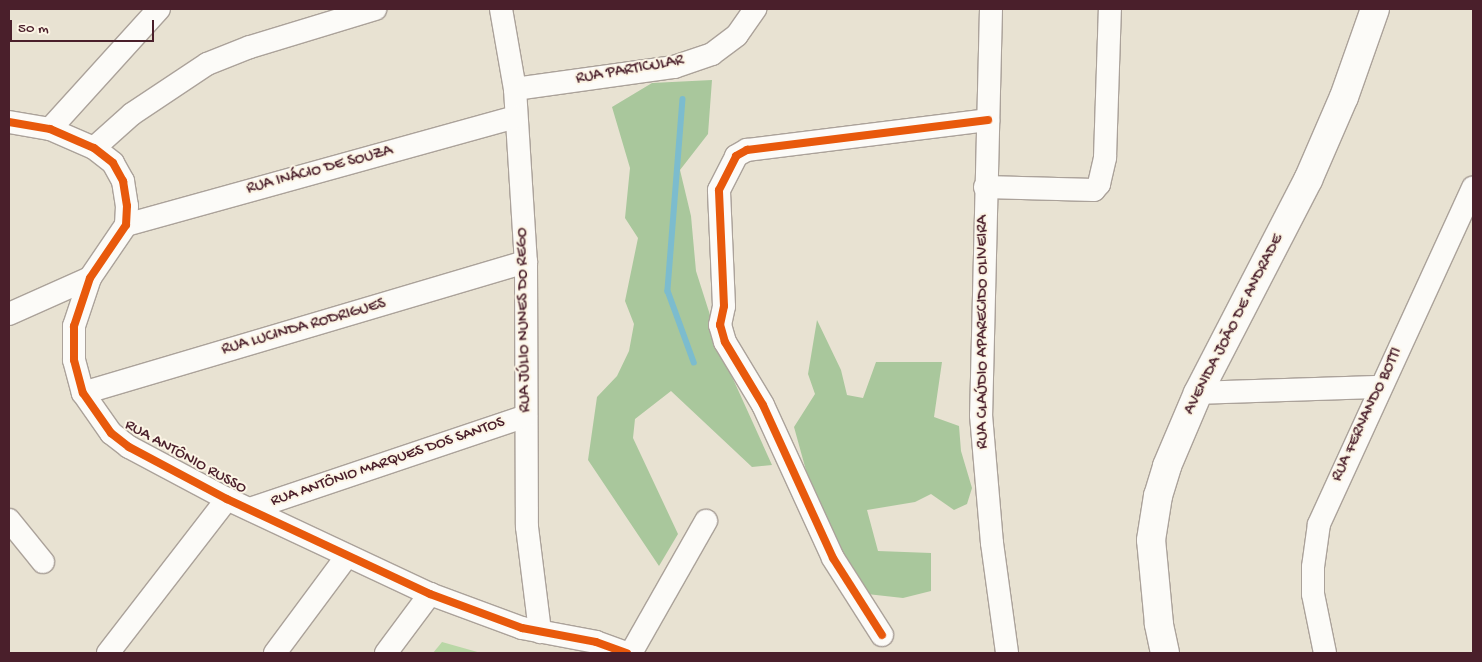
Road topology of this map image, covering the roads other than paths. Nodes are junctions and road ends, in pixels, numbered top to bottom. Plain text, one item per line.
1 (159, 9) edge
2 (375, 9) edge
3 (501, 9) edge
4 (755, 9) edge
5 (991, 9) edge
6 (1110, 9) edge
7 (1375, 9) edge
8 (515, 89) junction
9 (515, 117) junction
10 (988, 120) junction
11 (9, 122) edge
12 (50, 130) junction
13 (94, 148) junction
14 (985, 187) junction
15 (1473, 188) edge
16 (1467, 218) edge
17 (126, 225) junction
18 (526, 262) junction
19 (90, 278) junction
20 (9, 314) edge
21 (1380, 387) junction
22 (83, 393) junction
23 (1198, 393) junction
24 (526, 416) junction
25 (227, 499) junction
26 (250, 510) junction
27 (9, 520) edge
28 (706, 521) dead end
29 (347, 556) junction
30 (43, 562) dead end
31 (430, 594) junction
32 (540, 632) junction
33 (882, 635) dead end
34 (108, 653) edge
35 (275, 653) edge
36 (386, 653) edge
37 (558, 653) edge
38 (627, 653) edge
39 (631, 653) edge
40 (1007, 653) edge
41 (1165, 653) edge
42 (1325, 653) edge

1 - 12 street
2 - 13 street
3 - 8 street, RUA JÚLIO NUNES DO REGO
4 - 8 street, RUA PARTICULAR
5 - 10 street, RUA CLAÚDIO APARECIDO OLIVEIRA
6 - 14 street
7 - 23 main road, AVENIDA JOÃO DE ANDRADE
8 - 9 street, RUA JÚLIO NUNES DO REGO
9 - 17 street, RUA INÁCIO DE SOUZA
9 - 18 street, RUA JÚLIO NUNES DO REGO
10 - 14 street, RUA CLAÚDIO APARECIDO OLIVEIRA
10 - 33 street
11 - 12 street
12 - 13 street
13 - 17 street
14 - 40 street, RUA CLAÚDIO APARECIDO OLIVEIRA
15 - 16 street, RUA FERNANDO BOTTI
16 - 21 street, RUA FERNANDO BOTTI
17 - 19 street, RUA ANTÔNIO RUSSO
18 - 22 street, RUA LUCINDA RODRIGUES
18 - 24 street, RUA JÚLIO NUNES DO REGO
19 - 20 street
19 - 22 street, RUA ANTÔNIO RUSSO
21 - 23 street
21 - 42 street, RUA FERNANDO BOTTI
22 - 25 street, RUA ANTÔNIO RUSSO
23 - 41 main road, AVENIDA JOÃO DE ANDRADE
24 - 26 street, RUA ANTÔNIO MARQUES DOS SANTOS
24 - 32 street, RUA JÚLIO NUNES DO REGO
25 - 26 street, RUA ANTÔNIO RUSSO
25 - 34 street
26 - 29 street, RUA ANTÔNIO RUSSO
27 - 30 street
28 - 39 street
29 - 31 street, RUA ANTÔNIO RUSSO
29 - 35 street
31 - 32 street, RUA ANTÔNIO RUSSO
31 - 36 street
32 - 37 street
32 - 38 street, RUA ANTÔNIO RUSSO

